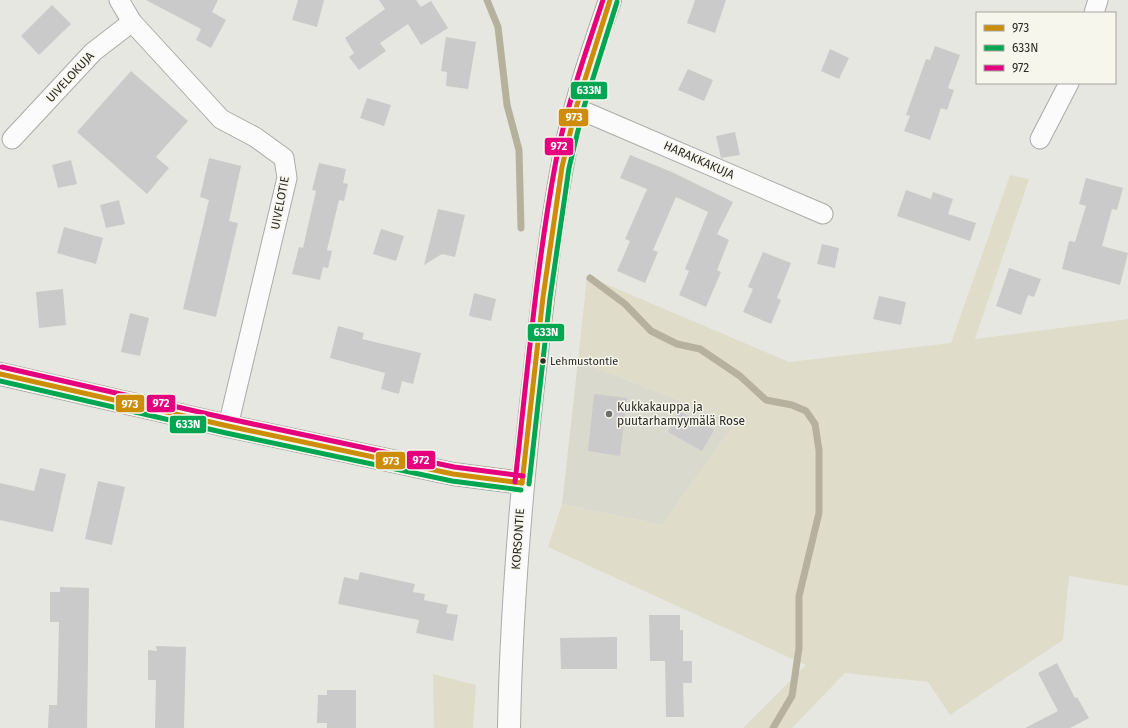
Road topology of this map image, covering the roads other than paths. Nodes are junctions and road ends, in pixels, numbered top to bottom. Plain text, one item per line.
1 (119, 0) edge
2 (610, 0) edge
3 (1098, 0) edge
4 (1094, 12) edge
5 (132, 22) junction
6 (1068, 84) edge
7 (576, 108) junction
8 (12, 139) dead end
9 (1040, 139) dead end
10 (823, 214) dead end
11 (0, 374) edge
12 (228, 426) junction
13 (522, 483) junction
14 (509, 728) edge

1 - 5 street, UIVELOTIE
2 - 7 main road, KORSONTIE
3 - 4 street
5 - 8 street, UIVELOKUJA
5 - 12 street, UIVELOTIE
6 - 9 street
7 - 10 street, HARAKKAKUJA
7 - 13 main road, KORSONTIE
11 - 12 main road
12 - 13 main road
13 - 14 main road, KORSONTIE

